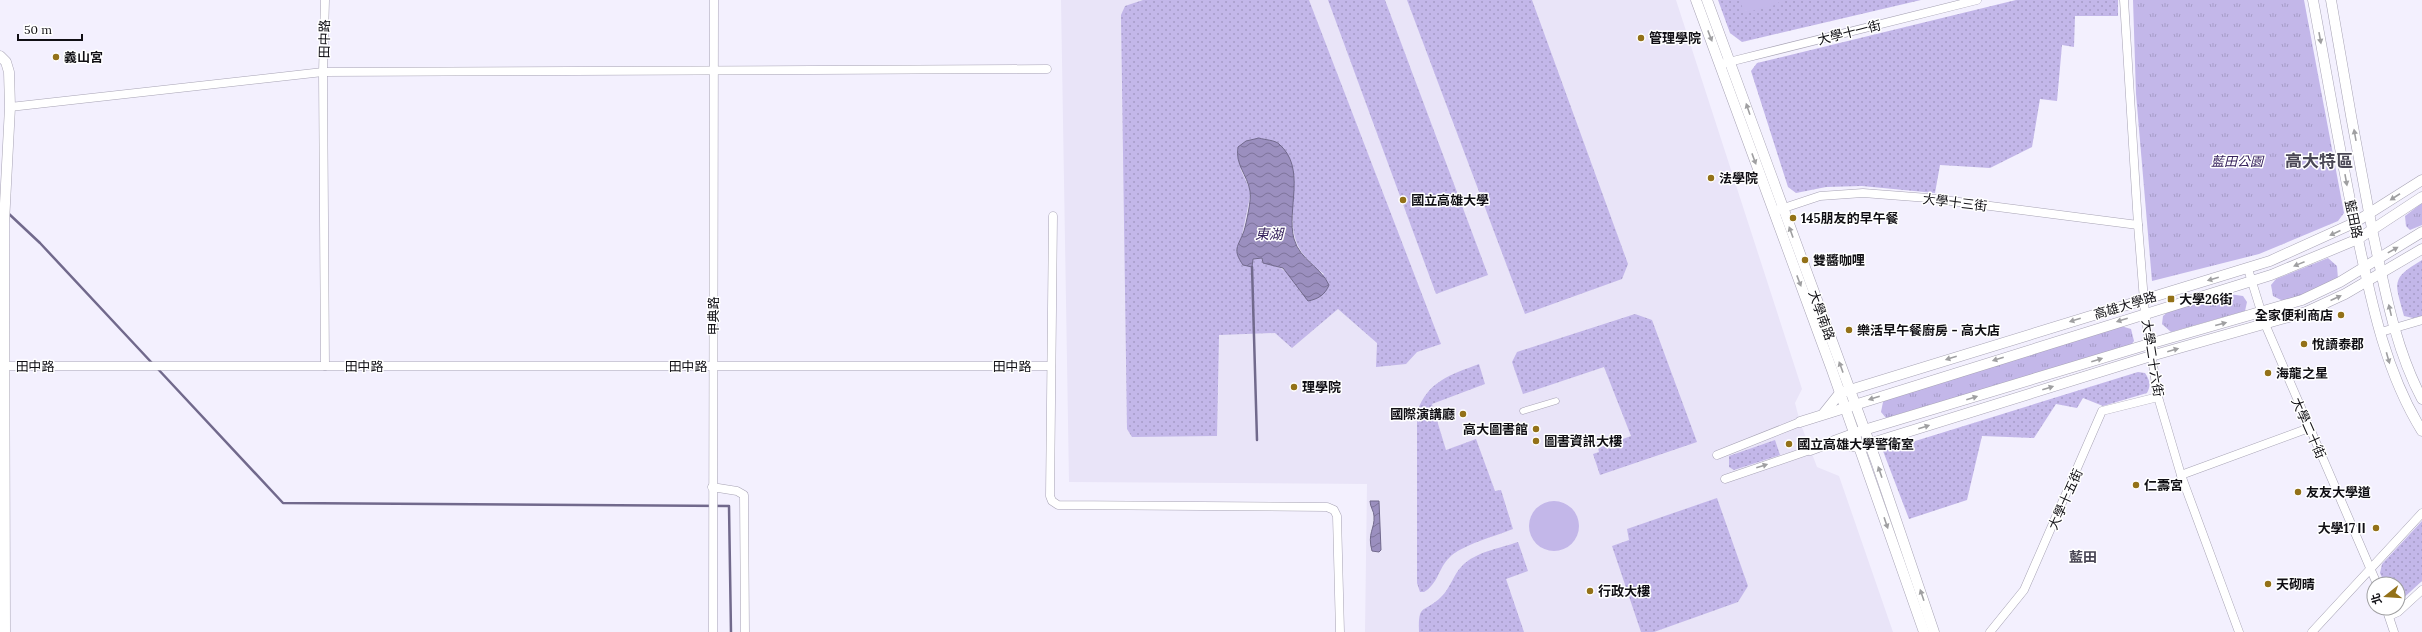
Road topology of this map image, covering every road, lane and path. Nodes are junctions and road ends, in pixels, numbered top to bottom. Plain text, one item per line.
1 (325, 0) edge
2 (714, 0) edge
3 (1696, 0) edge
4 (1707, 0) edge
5 (1977, 0) edge
6 (2124, 0) edge
7 (2313, 0) edge
8 (2331, 0) edge
9 (0, 56) edge
10 (1731, 61) junction
11 (1720, 64) junction
12 (1047, 69) dead end
13 (714, 71) junction
14 (323, 72) junction
15 (10, 107) junction
16 (2422, 180) edge
17 (2422, 197) edge
18 (1778, 210) junction
19 (2369, 215) junction
20 (1053, 216) dead end
21 (3, 219) edge
22 (2354, 223) junction
23 (2138, 225) junction
24 (2373, 231) junction
25 (2422, 232) edge
26 (2358, 239) junction
27 (2422, 249) edge
28 (2378, 258) junction
29 (2364, 266) junction
30 (2248, 269) junction
31 (2382, 273) junction
32 (2367, 281) junction
33 (2252, 282) junction
34 (2144, 298) junction
35 (2146, 313) junction
36 (2261, 313) junction
37 (2422, 320) edge
38 (2265, 324) junction
39 (2395, 328) junction
40 (2381, 332) junction
41 (2149, 344) junction
42 (2151, 356) junction
43 (3, 366) edge
44 (325, 366) junction
45 (713, 366) junction
46 (1051, 366) junction
47 (1845, 391) junction
48 (2158, 397) junction
49 (2422, 399) edge
50 (1556, 400) dead end
51 (1850, 405) junction
52 (1523, 411) dead end
53 (1824, 413) junction
54 (1800, 422) joint
55 (2309, 428) junction
56 (2422, 430) edge
57 (1860, 432) junction
58 (1832, 443) junction
59 (1864, 445) junction
60 (1810, 450) joint
61 (1717, 455) dead end
62 (2181, 475) junction
63 (1725, 479) dead end
64 (712, 490) junction
65 (2422, 513) edge
66 (2372, 568) junction
67 (2374, 576) edge
68 (2422, 590) edge
69 (2406, 605) edge
70 (2388, 616) edge
71 (5, 632) edge
72 (713, 632) edge
73 (745, 632) edge
74 (1340, 632) edge
75 (1924, 632) edge
76 (1934, 632) edge
77 (1990, 632) edge
78 (2239, 632) edge
79 (2312, 632) edge
80 (2394, 632) edge

1 - 14 street, 田中路
2 - 13 street, 甲典路
3 -> 11 street, 大學南路
4 - 10 street, 大學南路
5 - 10 street, 大學十一街
6 - 23 street, 大學二十六街
7 -> 22 street, 藍田路
19 -> 8 street, 藍田路
9 - 15 street
10 - 11 street, 大學十一街
18 -> 10 street, 大學南路
11 -> 18 street, 大學南路
12 - 13 street
13 - 14 street
13 - 45 street, 甲典路
14 - 15 street
14 - 44 street, 田中路
15 - 21 street
16 -> 19 street, 高雄大學路
17 - 24 street, 高雄大學路
18 - 23 street, 大學十三街
18 - 47 street, 大學南路
19 - 22 street, 高雄大學路
19 - 24 street, 藍田路
20 - 46 street
21 - 43 street
22 - 26 street, 藍田路
22 -> 30 street, 高雄大學路
23 - 34 street, 大學二十六街
24 - 26 street, 高雄大學路
24 - 28 street, 藍田路
28 -> 25 street
26 - 29 street, 藍田路
26 -> 33 street, 高雄大學路
27 - 31 street
28 - 29 street
28 - 31 street, 藍田路
29 - 32 street, 藍田路
29 - 36 street
30 - 33 street, 大學二十街
30 -> 34 street, 高雄大學路
31 - 32 street
39 -> 31 street, 藍田路
38 -> 32 street
32 - 40 street, 藍田路
33 - 35 street, 高雄大學路
33 - 36 street, 大學二十街
34 - 35 street, 大學二十六街
34 -> 47 street, 高雄大學路
35 - 41 street, 大學二十六街
35 -> 51 street, 高雄大學路
36 - 38 street, 大學二十街
41 -> 36 street
37 - 39 street
42 -> 38 street
38 - 55 street, 大學二十街
39 - 40 street
39 - 49 street, 藍田路
40 -> 56 street, 藍田路
41 - 42 street, 大學二十六街
57 -> 41 street
42 - 48 street, 大學二十六街
59 -> 42 street
43 - 44 street, 田中路
43 - 71 street
44 - 45 street, 田中路
45 - 46 street, 田中路
45 - 64 street, 甲典路
46 - 74 street
47 - 51 street, 大學南路
47 - 53 street
48 - 62 street, 大學二十六街
48 - 77 street, 大學十五街
50 - 52 street
51 - 53 street, 高雄大學路
51 - 57 street, 大學南路
53 - 54 street, 高雄大學路
54 - 61 street
55 - 62 street
55 - 66 street, 大學二十街
57 - 58 street
57 - 59 street, 大學南路
58 - 59 street
58 - 60 street
59 -> 75 street, 大學南路
76 -> 59 street, 大學南路
63 -> 60 street
62 - 78 street, 大學二十六街
64 - 72 street, 甲典路
64 - 73 street
65 - 66 street
66 - 67 street, 大學二十街
66 - 79 street
68 - 69 street
70 - 80 street

